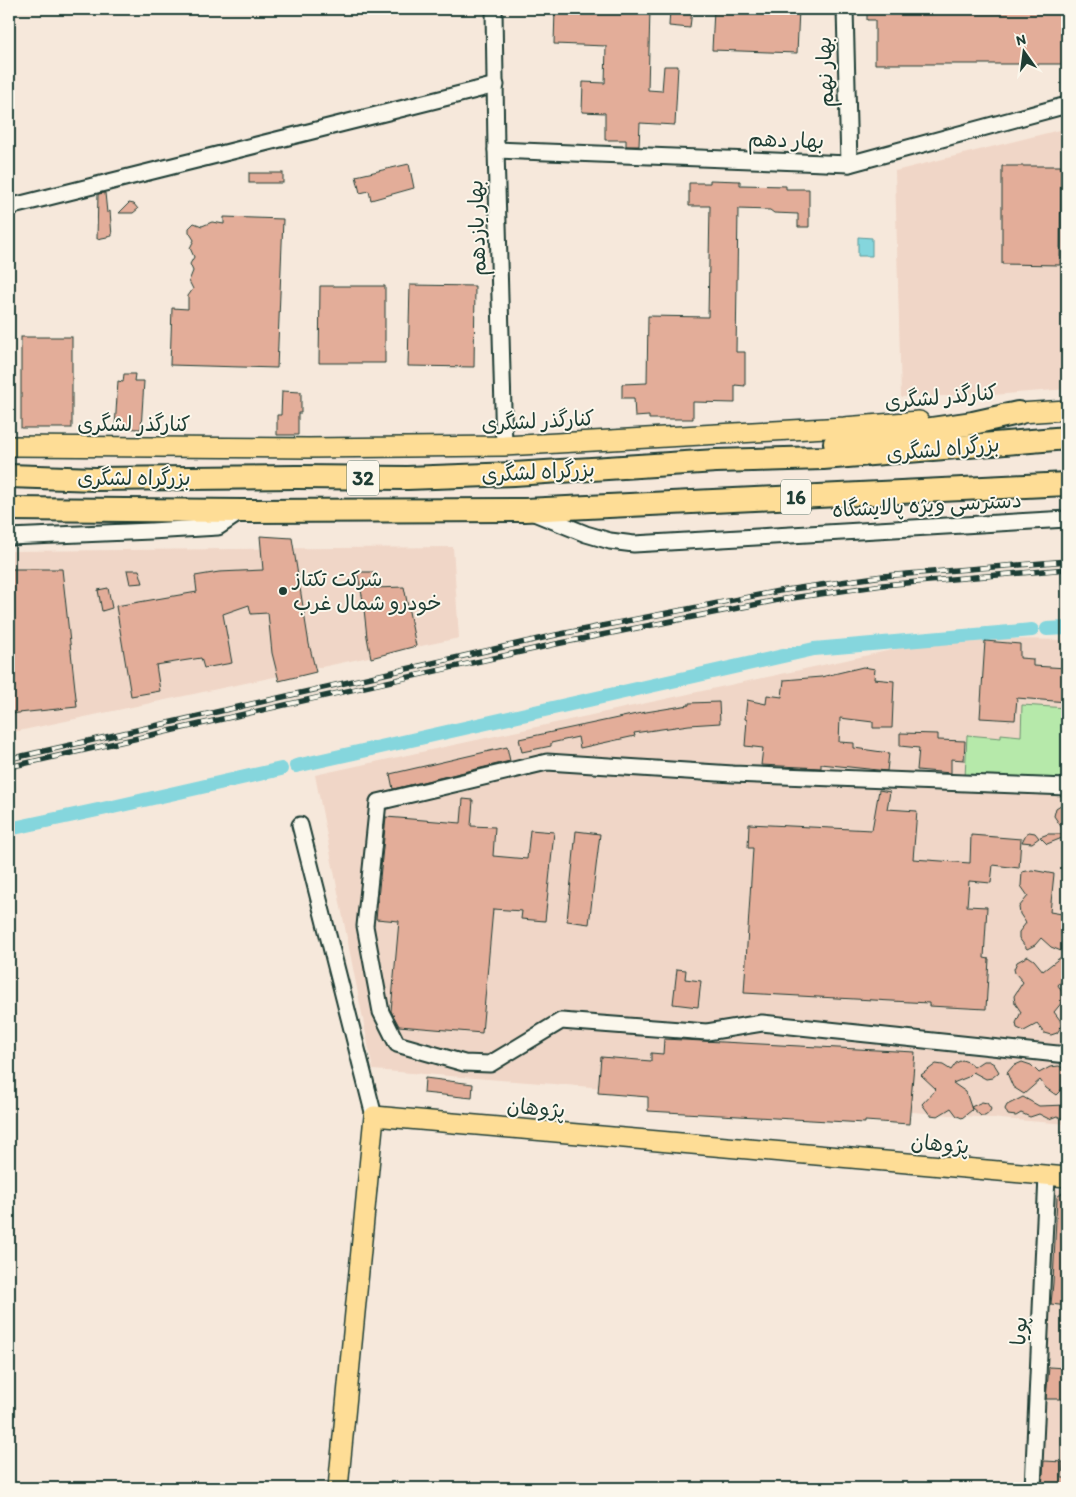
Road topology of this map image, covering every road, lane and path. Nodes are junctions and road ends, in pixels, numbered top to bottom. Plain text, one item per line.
1 (494, 9) edge
2 (845, 9) edge
3 (496, 85) junction
4 (1067, 105) edge
5 (496, 150) junction
6 (850, 164) junction
7 (9, 206) edge
8 (1067, 410) edge
9 (1018, 413) junction
10 (1067, 438) edge
11 (9, 446) edge
12 (504, 446) junction
13 (716, 461) junction
14 (9, 476) edge
15 (1067, 484) edge
16 (9, 509) edge
17 (525, 510) junction
18 (242, 511) junction
19 (1067, 519) edge
20 (9, 537) edge
21 (1067, 787) edge
22 (300, 825) dead end
23 (1067, 1055) edge
24 (374, 1116) junction
25 (1047, 1176) junction
26 (1067, 1177) edge
27 (338, 1488) edge
28 (1033, 1488) edge

1 - 3 street, بهار یازدهم
2 - 6 street, بهار نهم
3 - 5 street, بهار یازدهم
3 - 7 street
4 - 6 street, بهار دهم
5 - 6 street, بهار دهم
5 - 12 street, بهار یازدهم
8 - 9 main road, کنارگذر لشگری
9 - 12 main road, کنارگذر لشگری
9 - 13 highway
10 - 13 highway, بزرگراه لشگری / 16
11 - 12 main road, کنارگذر لشگری
13 - 14 highway, بزرگراه لشگری / 32
15 - 17 highway, بزرگراه لشگری / 16
16 - 18 highway, بزرگراه لشگری / 32
17 - 18 highway, بزرگراه لشگری / 32
17 - 19 street, دسترسی ویژه پالایشگاه
18 - 20 street
21 - 23 street
22 - 24 street
24 - 25 main road, پژوهان
24 - 27 main road
25 - 26 main road, پژوهان
25 - 28 street, پویا

